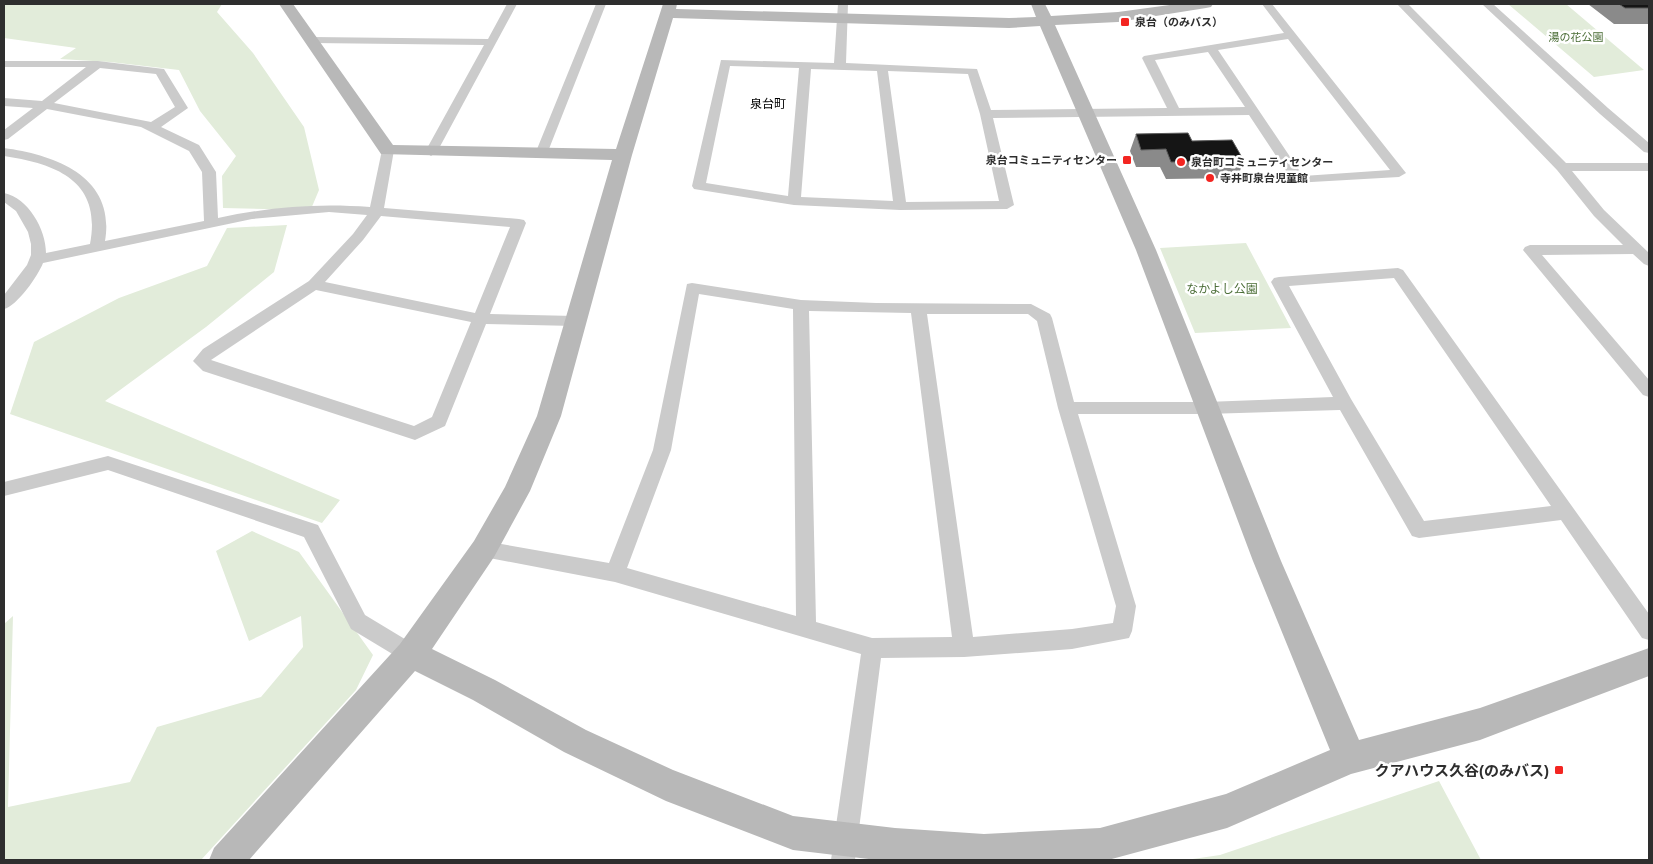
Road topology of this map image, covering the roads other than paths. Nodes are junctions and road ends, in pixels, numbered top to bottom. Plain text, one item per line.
1 (286, 4) edge
2 (512, 4) edge
3 (601, 4) edge
4 (1206, 4) edge
5 (1267, 4) edge
6 (1402, 4) edge
7 (1487, 4) edge
8 (669, 8) edge
9 (843, 11) edge
10 (1041, 12) edge
11 (1291, 35) junction
12 (313, 40) junction
13 (491, 42) junction
14 (1211, 48) junction
15 (4, 64) edge
16 (98, 64) junction
17 (806, 66) junction
18 (840, 66) junction
19 (882, 68) junction
20 (4, 102) edge
21 (44, 105) junction
22 (1174, 111) junction
23 (1252, 111) junction
24 (1085, 112) junction
25 (986, 114) junction
26 (150, 128) junction
27 (4, 136) edge
28 (388, 150) junction
29 (1649, 150) edge
30 (4, 152) edge
31 (431, 152) junction
32 (541, 154) junction
33 (623, 155) junction
34 (1562, 167) junction
35 (1649, 167) edge
36 (4, 196) edge
37 (794, 201) junction
38 (900, 206) junction
39 (376, 214) junction
40 (211, 224) junction
41 (97, 247) junction
42 (1637, 249) junction
43 (38, 259) junction
44 (1649, 262) edge
45 (314, 286) junction
46 (4, 304) edge
47 (801, 304) junction
48 (918, 307) junction
49 (480, 319) junction
50 (575, 322) junction
51 (1649, 391) edge
52 (1346, 403) junction
53 (1067, 408) junction
54 (1206, 408) junction
55 (4, 489) edge
56 (1567, 512) junction
57 (484, 549) junction
58 (615, 573) junction
59 (806, 630) junction
60 (1649, 631) edge
61 (964, 647) junction
62 (872, 648) junction
63 (411, 654) junction
64 (1649, 662) edge
65 (1350, 758) junction
66 (845, 850) edge
67 (226, 860) edge

1 - 12 street
2 - 13 street
3 - 32 street
4 - 10 street
5 - 11 street
6 - 34 street
7 - 29 street
8 - 9 street
8 - 33 street
9 - 10 street
9 - 18 street
10 - 24 street
11 - 14 street
11 - 23 street
12 - 13 street
12 - 28 street
13 - 31 street
14 - 22 street
14 - 23 street
15 - 16 street
16 - 21 street
16 - 26 street
17 - 18 street
17 - 37 street
17 - 37 street
18 - 19 street
19 - 25 street
19 - 38 street
20 - 21 street
21 - 26 street
21 - 27 street
22 - 23 street
22 - 24 street
24 - 25 street
24 - 54 street
25 - 38 street
26 - 40 street
28 - 31 street
28 - 39 street
30 - 41 street
31 - 32 street
32 - 33 street
33 - 50 street
34 - 35 street
34 - 42 street
36 - 43 street
37 - 38 street
39 - 40 street
39 - 45 street
39 - 49 street
40 - 41 street
41 - 43 street
42 - 44 street
42 - 51 street
43 - 46 street
45 - 49 street
45 - 49 street
47 - 48 street
47 - 58 street
47 - 59 street
48 - 53 street
48 - 61 street
49 - 50 street
50 - 57 street
52 - 54 street
52 - 56 street
52 - 56 street
53 - 54 street
53 - 61 street
54 - 65 street
55 - 63 street
56 - 60 street
57 - 58 street
57 - 63 street
58 - 59 street
59 - 62 street
61 - 62 street
62 - 66 street
63 - 66 street
63 - 67 street
64 - 65 street
65 - 66 street

